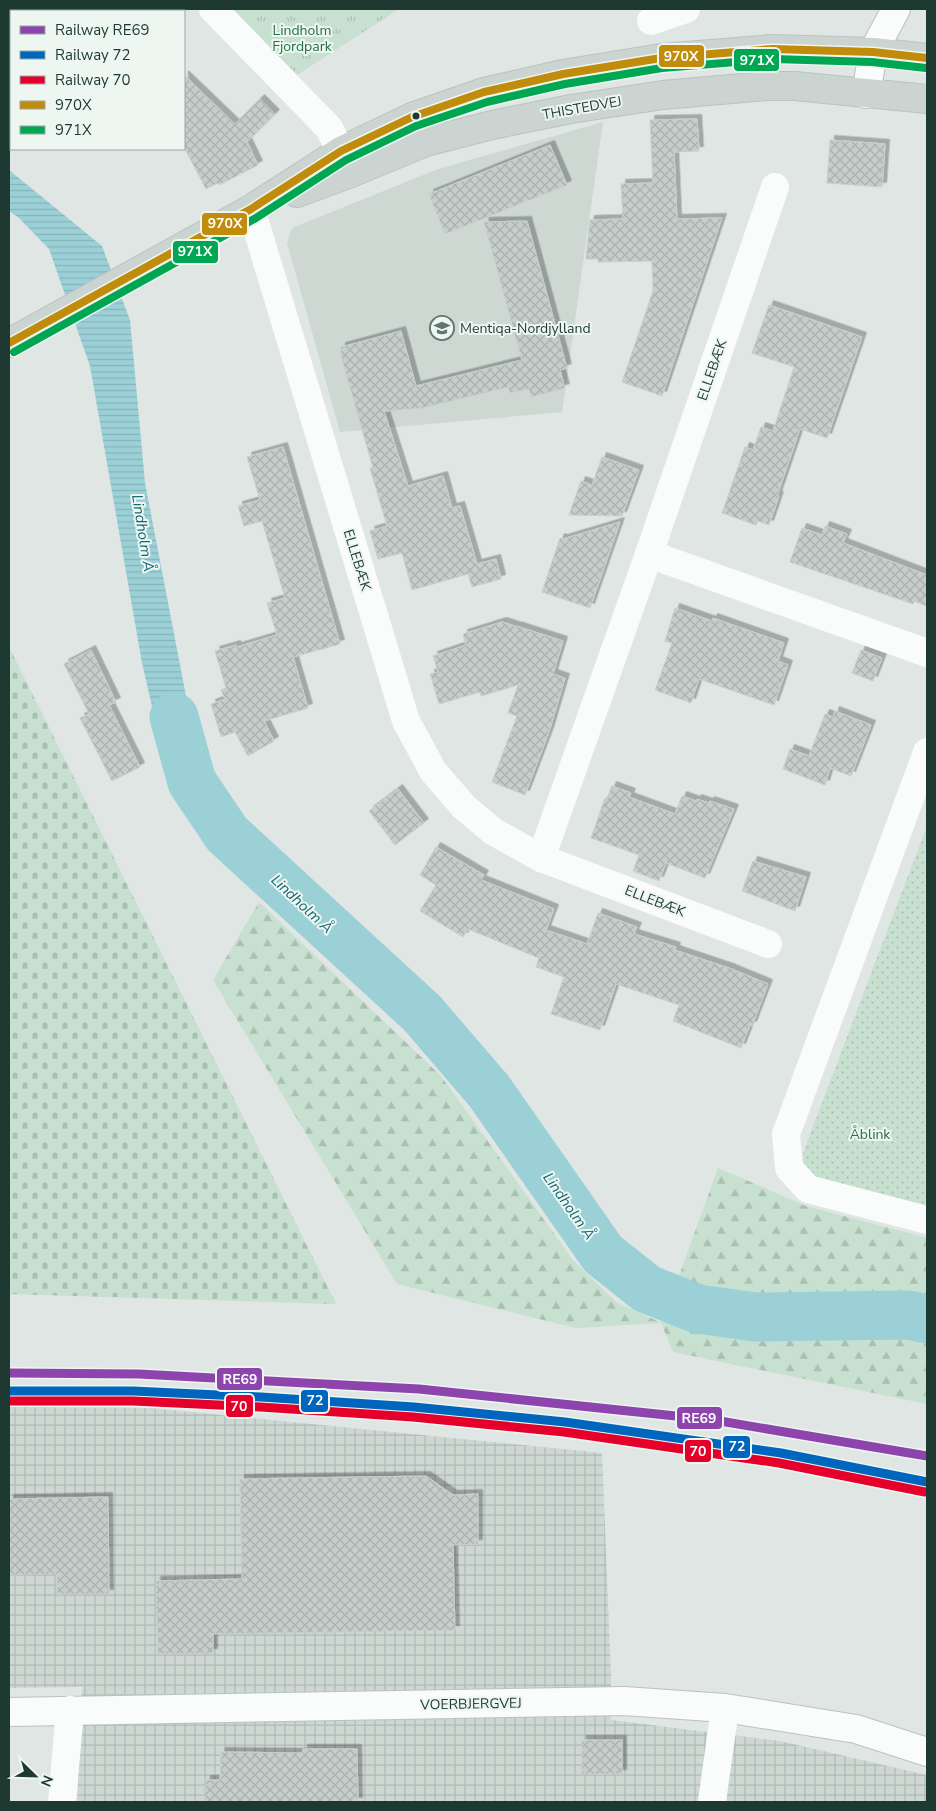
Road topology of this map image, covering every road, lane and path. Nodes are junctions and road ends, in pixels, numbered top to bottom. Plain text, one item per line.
1 (213, 9) edge
2 (686, 9) edge
3 (896, 9) edge
4 (651, 21) dead end
5 (873, 52) junction
6 (927, 58) edge
7 (866, 94) junction
8 (927, 99) edge
9 (346, 162) junction
10 (775, 187) dead end
11 (251, 209) junction
12 (19, 337) edge
13 (649, 554) junction
14 (927, 653) edge
15 (927, 752) edge
16 (542, 858) junction
17 (768, 944) dead end
18 (927, 1220) edge
19 (725, 1708) junction
20 (70, 1710) junction
21 (9, 1712) edge
22 (927, 1752) edge
23 (62, 1802) edge
24 (712, 1802) edge

1 - 9 street
2 - 4 street
3 - 5 street
5 - 6 main road, THISTEDVEJ
5 - 7 street
5 - 9 main road, THISTEDVEJ
7 - 8 main road, THISTEDVEJ
7 - 9 main road, THISTEDVEJ
9 - 11 main road, THISTEDVEJ
10 - 13 street, ELLEBÆK
11 - 12 main road, THISTEDVEJ
11 - 16 street, ELLEBÆK
13 - 14 street
13 - 16 street, ELLEBÆK
15 - 18 street
16 - 17 street, ELLEBÆK
19 - 20 street, VOERBJERGVEJ
19 - 22 street, VOERBJERGVEJ
19 - 24 street
20 - 21 street, VOERBJERGVEJ
20 - 23 street

